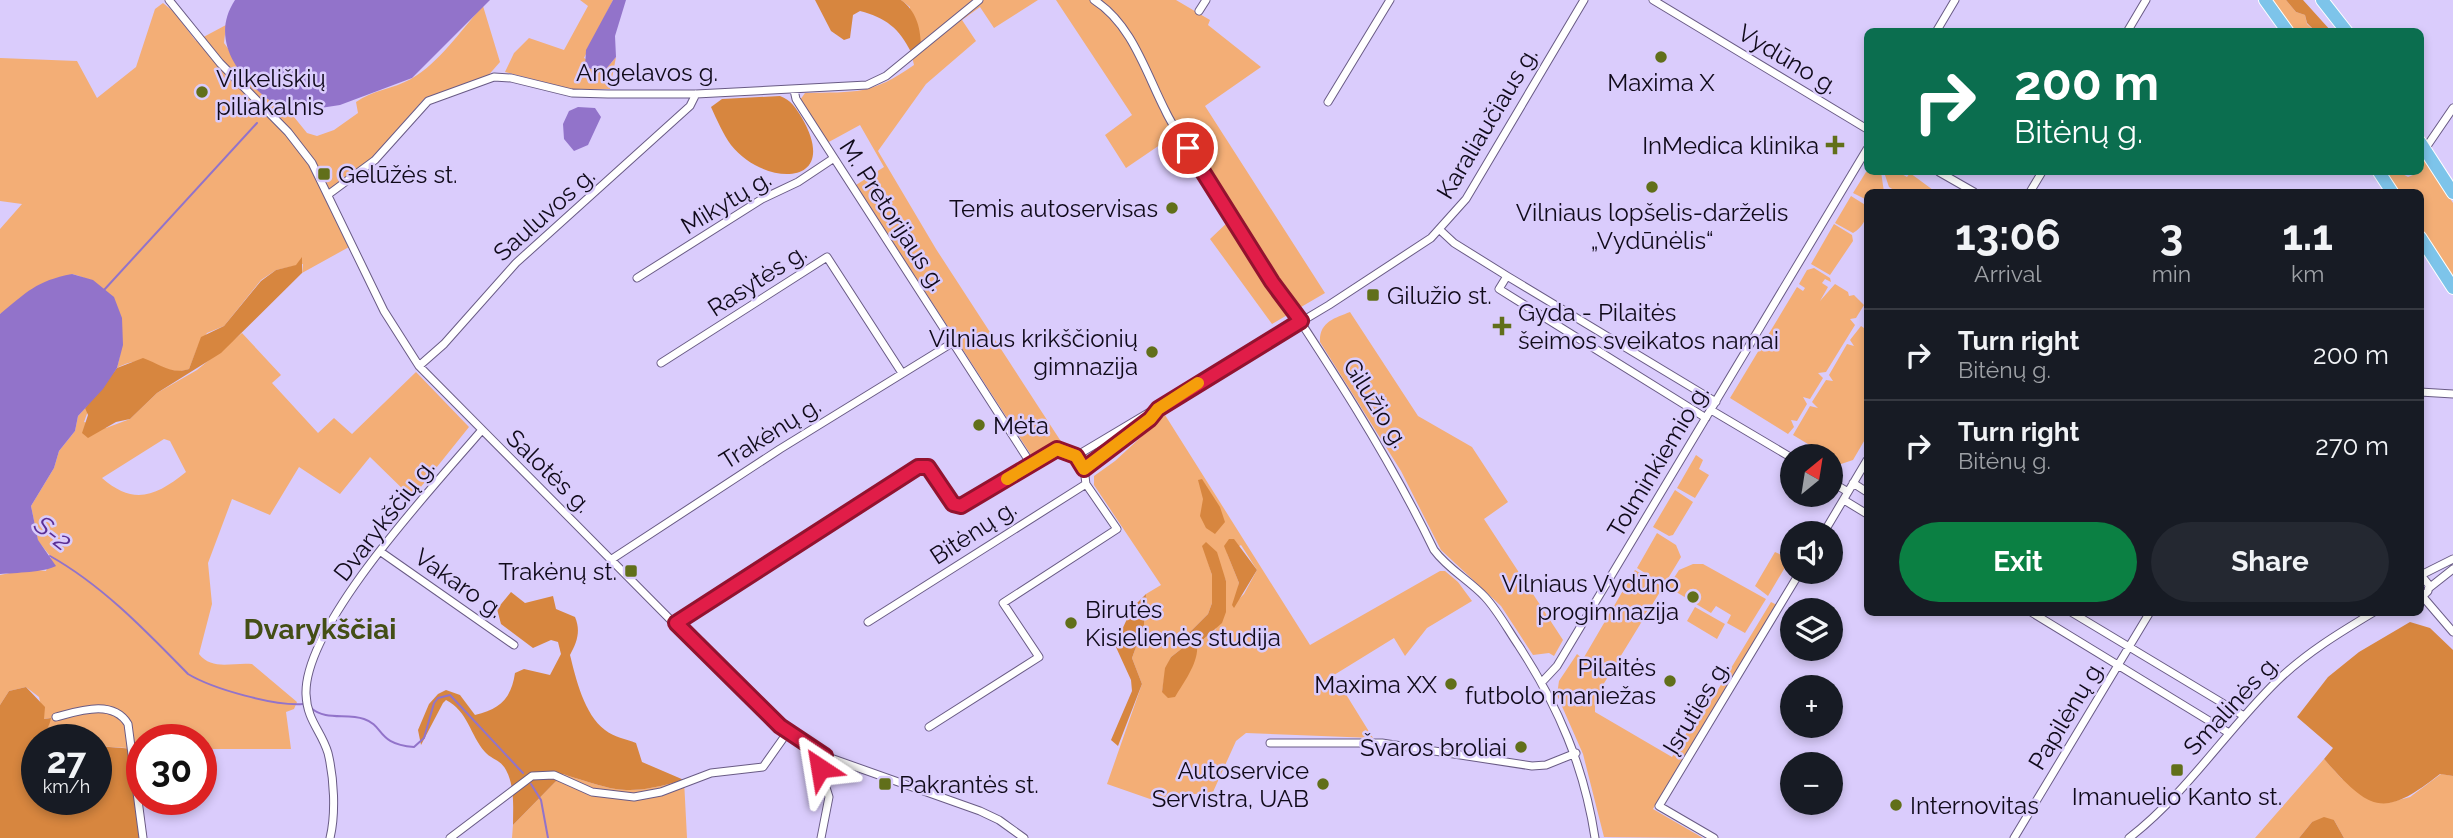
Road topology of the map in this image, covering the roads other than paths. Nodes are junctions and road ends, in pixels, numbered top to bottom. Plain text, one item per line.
1 (169, 0) edge
2 (979, 0) edge
3 (1094, 0) edge
4 (1206, 0) edge
5 (1390, 0) edge
6 (1584, 0) edge
7 (1653, 0) edge
8 (1955, 0) edge
9 (2146, 0) edge
10 (2265, 0) edge
11 (2322, 0) edge
12 (1199, 11) dead end
13 (1938, 28) edge
14 (2129, 28) edge
15 (2285, 28) edge
16 (2344, 28) edge
17 (794, 90) junction
18 (696, 94) junction
19 (1328, 102) dead end
20 (2453, 108) edge
21 (1864, 127) edge
22 (2424, 146) edge
23 (2424, 148) edge
24 (1864, 154) edge
25 (834, 158) junction
26 (1944, 175) edge
27 (1969, 189) edge
28 (2453, 193) edge
29 (329, 194) junction
30 (1440, 230) junction
31 (2424, 243) edge
32 (1507, 276) junction
33 (637, 278) dead end
34 (2453, 288) edge
35 (1574, 316) junction
36 (1301, 321) junction
37 (1565, 331) junction
38 (1604, 334) junction
39 (952, 343) junction
40 (1595, 349) junction
41 (661, 363) dead end
42 (419, 366) junction
43 (902, 373) junction
44 (2424, 392) edge
45 (2453, 394) edge
46 (1716, 402) junction
47 (1158, 409) junction
48 (1711, 410) junction
49 (1706, 418) junction
50 (481, 431) junction
51 (1780, 451) edge
52 (1076, 456) junction
53 (1031, 464) junction
54 (1864, 465) edge
55 (1084, 469) junction
56 (1853, 483) junction
57 (1086, 484) junction
58 (1843, 489) edge
59 (1864, 490) edge
60 (1848, 492) junction
61 (1844, 500) junction
62 (1864, 512) edge
63 (1831, 521) edge
64 (382, 552) junction
65 (612, 559) junction
66 (2453, 559) edge
67 (2453, 569) edge
68 (2424, 574) edge
69 (2424, 577) edge
70 (1793, 584) edge
71 (2429, 588) junction
72 (2424, 594) edge
73 (2424, 599) edge
74 (2038, 616) edge
75 (2078, 616) edge
76 (2148, 616) edge
77 (2367, 616) edge
78 (868, 622) dead end
79 (676, 623) junction
80 (2453, 632) edge
81 (514, 645) dead end
82 (2129, 647) junction
83 (2119, 665) junction
84 (1542, 682) junction
85 (2244, 716) junction
86 (56, 717) dead end
87 (929, 727) dead end
88 (787, 733) junction
89 (2229, 733) junction
90 (1270, 743) dead end
91 (1576, 754) junction
92 (825, 756) junction
93 (143, 838) edge
94 (330, 838) edge
95 (450, 838) edge
96 (821, 838) edge
97 (1024, 838) edge
98 (1595, 838) edge
99 (1714, 838) edge
100 (2014, 838) edge
101 (2129, 838) edge

1 - 29 street, Salotės g.
2 - 17 street, Angelavos g.
3 - 36 street, Gilužio g.
4 - 12 street
5 - 19 street
6 - 30 street, Karaliaučiaus g.
7 - 21 street, Vydūno g.
8 - 13 street
9 - 14 street
10 - 15 main road
11 - 16 main road
17 - 18 street, Angelavos g.
17 - 25 street, M. Pretorijaus g.
18 - 29 street, Angelavos g.
18 - 42 street, Sauluvos g.
20 - 22 street
23 - 28 main road
24 - 46 street, Tolminkiemio g.
25 - 33 street, Mikytų g.
25 - 39 street, M. Pretorijaus g.
26 - 27 street
29 - 42 street, Salotės g.
30 - 32 street
30 - 36 street, Karaliaučiaus g.
31 - 34 main road
32 - 35 street
32 - 37 street
35 - 37 street
35 - 38 street
36 - 47 street, Bitėnų g.
36 - 84 street, Gilužio g.
37 - 40 street
38 - 40 street
38 - 46 street
39 - 43 street, Trakėnų g.
39 - 53 street, M. Pretorijaus g.
40 - 49 street
41 - 43 street, Rasytės g.
42 - 50 street, Salotės g.
43 - 65 street, Trakėnų g.
44 - 45 street
46 - 48 street, Tolminkiemio g.
47 - 52 street, Bitėnų g.
47 - 55 street, Bitėnų g.
48 - 49 street, Tolminkiemio g.
48 - 51 street
49 - 84 street, Tolminkiemio g.
50 - 64 street, Dvarykščių g.
50 - 65 street, Salotės g.
52 - 53 street, Bitėnų g.
52 - 55 street
53 - 79 street, Bitėnų g.
54 - 56 street
55 - 57 street
56 - 59 street
56 - 60 street
57 - 78 street, Bitėnų g.
57 - 87 street
58 - 60 street
60 - 61 street
61 - 62 street
61 - 63 street
64 - 81 street, Vakaro g.
64 - 94 street, Dvarykščių g.
65 - 79 street, Salotės g.
66 - 68 street
67 - 71 street
69 - 71 street
70 - 99 street, Įsruties g.
71 - 72 street
73 - 80 street
74 - 83 street
75 - 82 street
76 - 82 street, Papilėnų g.
77 - 85 street, Smalinės g.
79 - 88 street, Salotės g.
82 - 83 street, Papilėnų g.
82 - 85 street
83 - 89 street
83 - 100 street, Papilėnų g.
84 - 91 street, Gilužio g.
85 - 89 street, Smalinės g.
86 - 93 street
88 - 92 street, Salotės g.
88 - 95 street
89 - 101 street, Smalinės g.
90 - 91 street
91 - 98 street, Gilužio g.
92 - 96 street
92 - 97 street, Salotės g.

